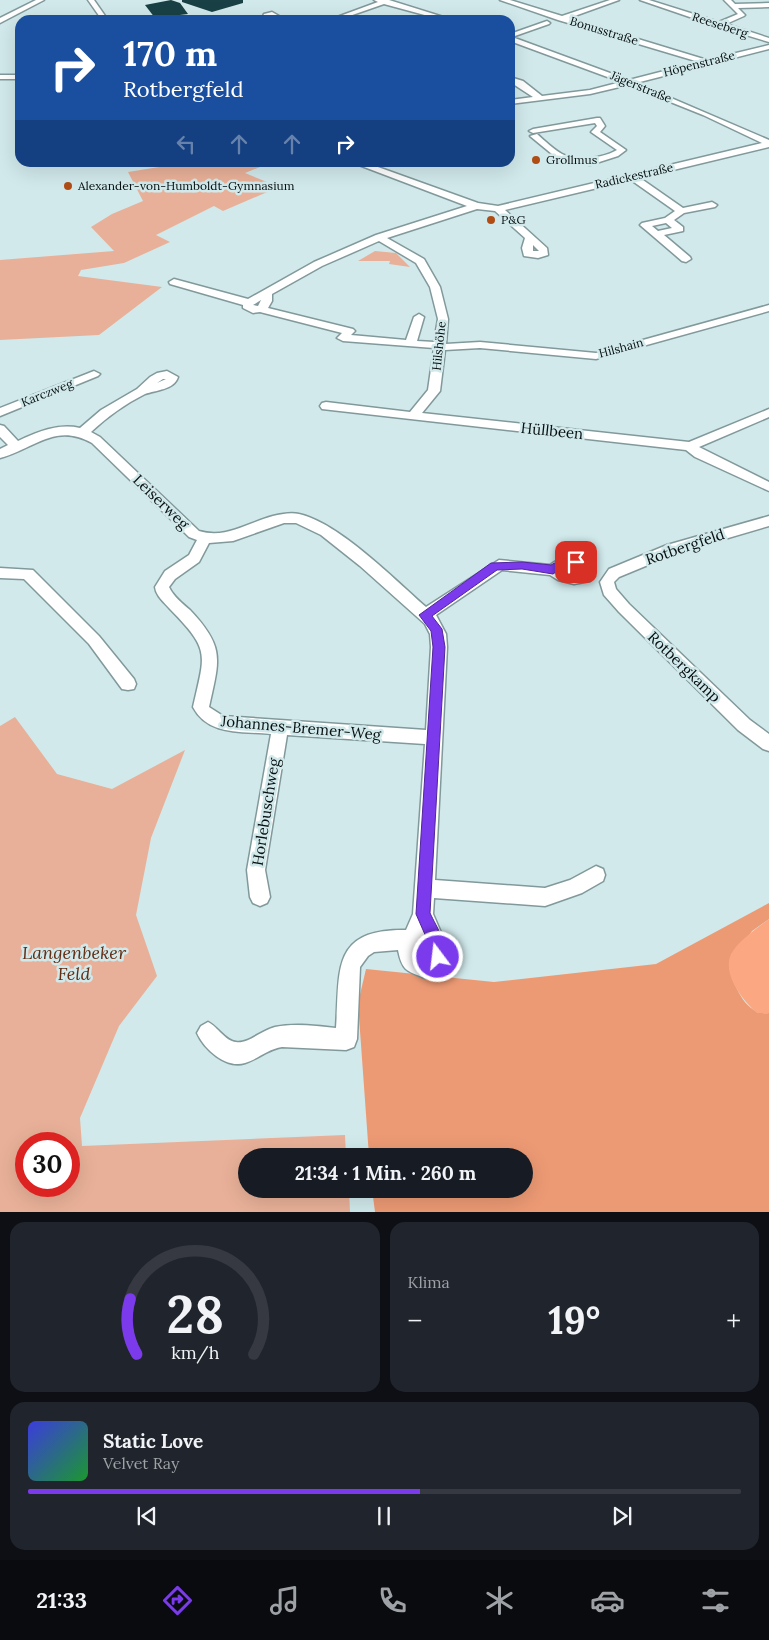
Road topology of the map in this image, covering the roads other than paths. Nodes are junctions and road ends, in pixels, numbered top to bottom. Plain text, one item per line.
1 (41, 0) edge
2 (91, 0) edge
3 (377, 0) edge
4 (503, 0) edge
5 (616, 0) edge
6 (643, 0) edge
7 (727, 0) edge
8 (388, 1) edge
9 (769, 5) edge
10 (735, 6) junction
11 (102, 15) edge
12 (347, 15) edge
13 (434, 15) edge
14 (562, 18) junction
15 (0, 21) edge
16 (718, 25) junction
17 (515, 36) edge
18 (515, 40) edge
19 (769, 40) edge
20 (769, 47) edge
21 (705, 62) junction
22 (0, 77) edge
23 (15, 77) edge
24 (515, 81) edge
25 (629, 82) junction
26 (540, 98) junction
27 (515, 101) edge
28 (769, 143) edge
29 (590, 162) junction
30 (369, 167) edge
31 (605, 176) junction
32 (634, 177) junction
33 (712, 204) dead end
34 (476, 206) junction
35 (498, 209) junction
36 (682, 211) junction
37 (668, 220) junction
38 (657, 234) junction
39 (379, 237) junction
40 (530, 238) dead end
41 (686, 259) dead end
42 (174, 282) dead end
43 (267, 294) junction
44 (249, 303) junction
45 (769, 308) edge
46 (261, 309) junction
47 (419, 317) dead end
48 (411, 343) junction
49 (435, 346) junction
50 (94, 374) dead end
51 (141, 392) dead end
52 (326, 406) dead end
53 (0, 412) edge
54 (769, 413) edge
55 (414, 415) junction
56 (0, 429) edge
57 (82, 432) junction
58 (690, 446) junction
59 (16, 447) junction
60 (0, 454) edge
61 (769, 487) edge
62 (769, 521) edge
63 (204, 538) junction
64 (553, 570) dead end
65 (0, 573) edge
66 (607, 584) joint
67 (425, 615) junction
68 (128, 684) dead end
69 (280, 728) junction
70 (433, 738) junction
71 (769, 744) edge
72 (596, 875) dead end
73 (424, 888) junction
74 (260, 897) dead end
75 (423, 914) junction
76 (411, 940) junction
77 (208, 1033) dead end

1 - 15 street
2 - 11 street
3 - 8 street
4 - 14 street, Bonusstraße
5 - 14 street
6 - 16 street, Reeseberg
7 - 10 street
8 - 12 street
8 - 13 street
9 - 10 street
10 - 16 street
14 - 17 street
14 - 21 street, Bonusstraße
16 - 19 street, Reeseberg
18 - 25 street, Jägerstraße
20 - 21 street, Höpenstraße
21 - 25 street, Höpenstraße
22 - 23 street
24 - 26 street
25 - 26 street, Höpenstraße
25 - 28 street, Jägerstraße
26 - 27 street, Höpenstraße
28 - 32 street, Radickestraße
29 - 29 street
29 - 31 street
30 - 34 street
31 - 32 street, Radickestraße
31 - 35 street, Radickestraße
32 - 36 street
33 - 36 street
34 - 35 street, Radickestraße
34 - 39 street, Radickestraße
35 - 40 street
36 - 37 street
37 - 38 street
37 - 38 street
38 - 41 street
39 - 43 street, Radickestraße
39 - 49 street, Hilshöhe
42 - 44 street
43 - 44 street, Radickestraße
43 - 46 street
44 - 46 street
45 - 49 street, Hilshain
46 - 48 street
47 - 48 street
48 - 49 street
49 - 55 street, Hilshöhe
50 - 53 street, Karczweg
51 - 57 street
52 - 55 street, Hüllbeen
54 - 58 street
55 - 58 street, Hüllbeen
56 - 59 street
57 - 59 street
57 - 63 street, Leiserweg
58 - 61 street, Hüllbeen
59 - 60 street
62 - 66 street, Rotbergfeld
63 - 67 street, Leiserweg
63 - 69 street, Johannes-Bremer-Weg
64 - 67 street
65 - 68 street
66 - 71 street, Rotbergkamp
67 - 70 street
69 - 70 street, Johannes-Bremer-Weg
69 - 74 street, Horlebuschweg
70 - 73 street
72 - 73 street
73 - 75 street
75 - 76 street
75 - 76 street
76 - 77 street

